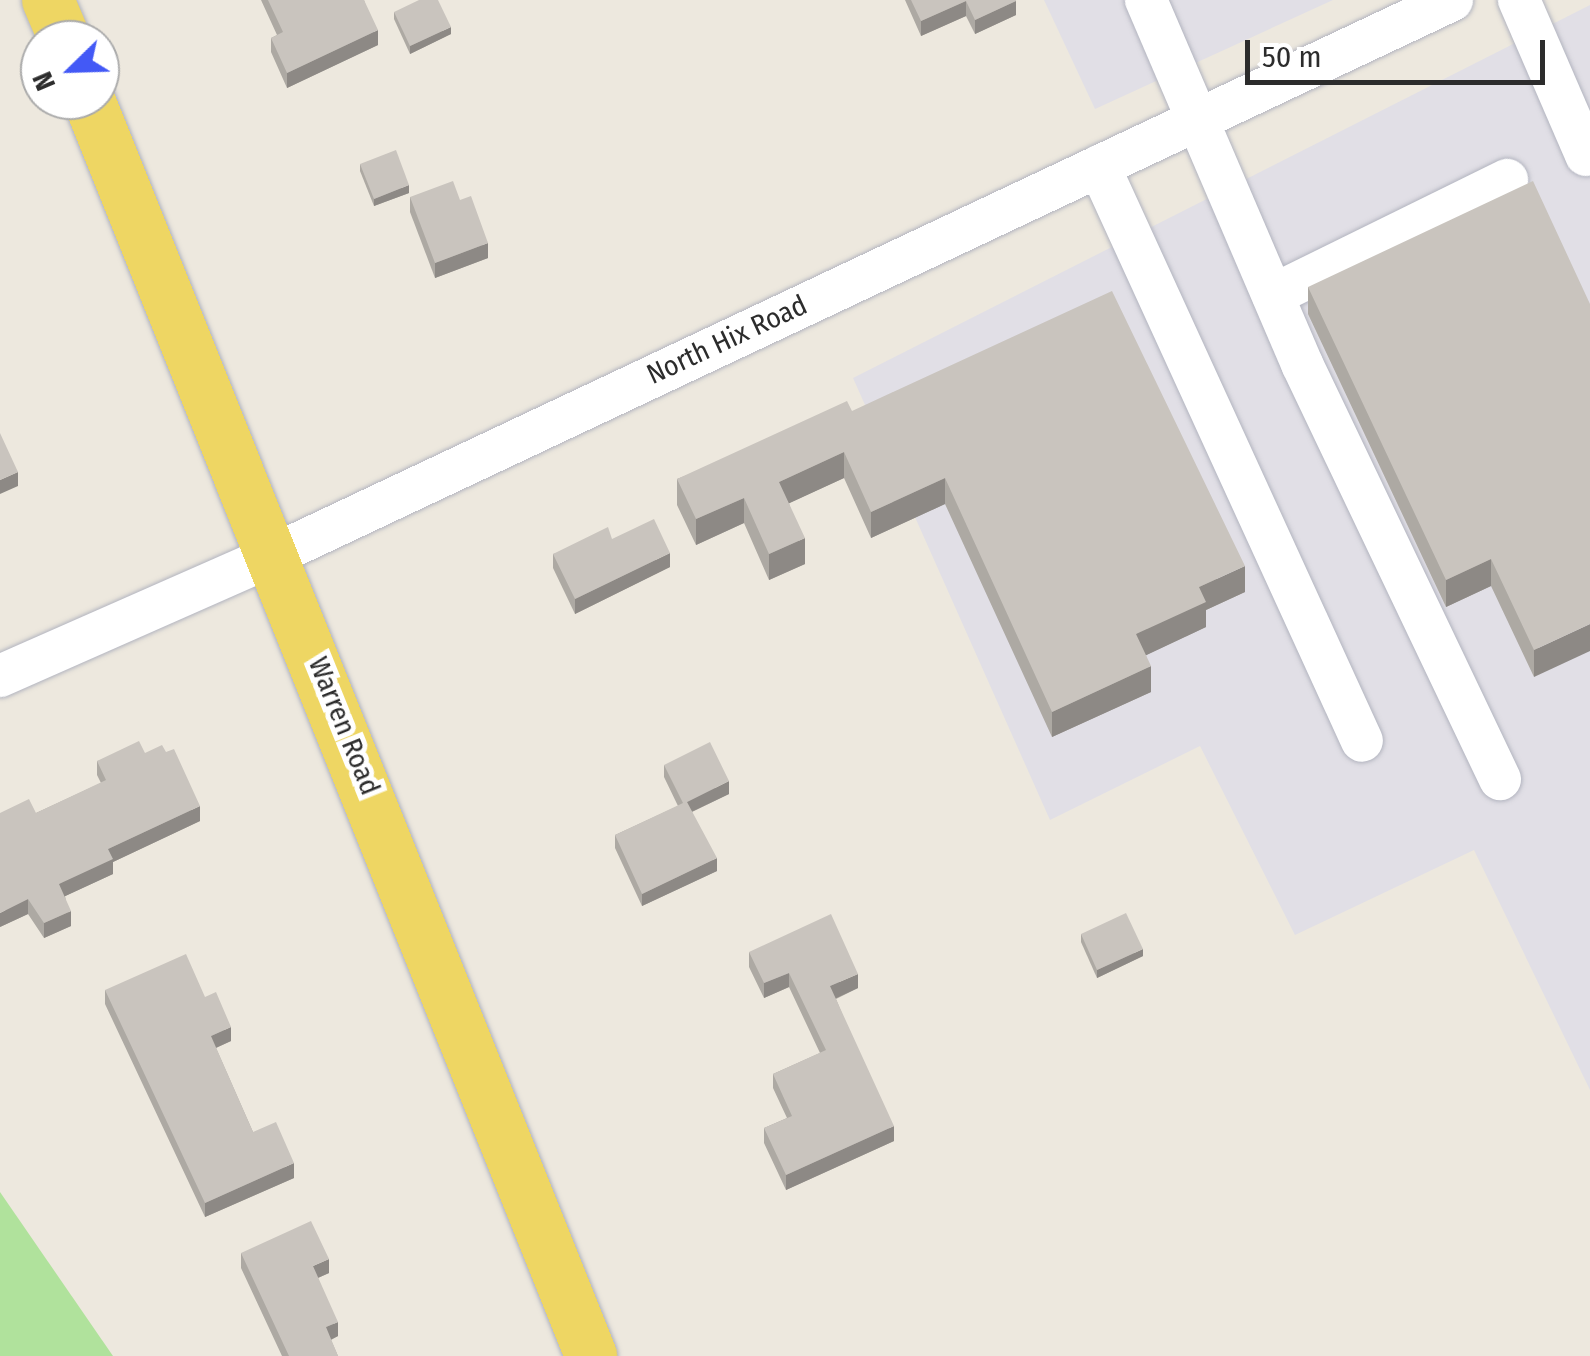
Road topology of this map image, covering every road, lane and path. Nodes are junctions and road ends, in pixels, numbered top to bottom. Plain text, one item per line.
1 (1146, 0) edge
2 (1519, 0) edge
3 (1433, 4) edge
4 (1201, 119) junction
5 (97, 120) edge
6 (1586, 155) dead end
7 (1099, 166) junction
8 (1507, 180) dead end
9 (1273, 295) junction
10 (276, 554) junction
11 (0, 676) edge
12 (1362, 741) dead end
13 (1500, 779) dead end
14 (591, 1356) edge

1 - 4 street
2 - 6 street
3 - 4 street, North Hix Road
4 - 7 street, North Hix Road
4 - 9 street
5 - 10 main road, Warren Road
7 - 10 street, North Hix Road
7 - 12 street
8 - 9 street
9 - 13 street
10 - 11 street, North Hix Road
10 - 14 main road, Warren Road

